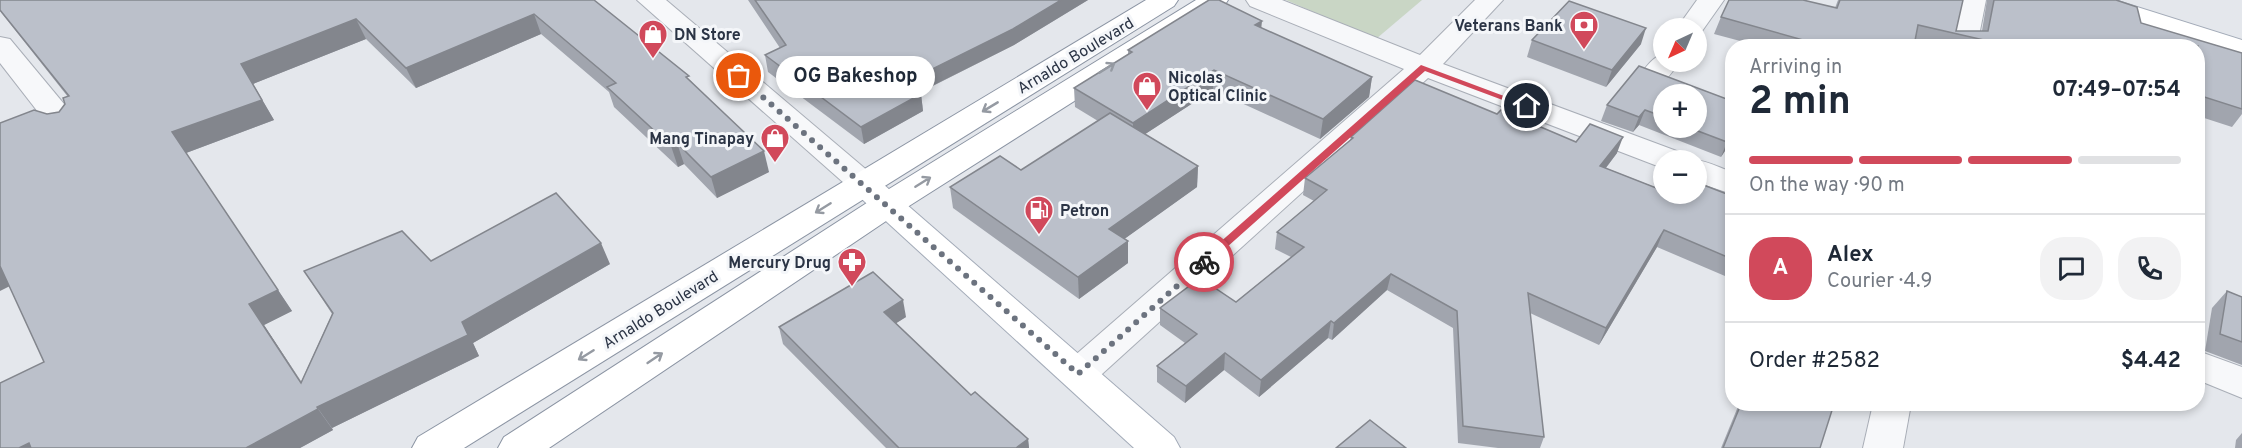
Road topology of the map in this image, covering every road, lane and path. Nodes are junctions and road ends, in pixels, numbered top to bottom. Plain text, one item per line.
1 (650, 0) edge
2 (1165, 0) edge
3 (1215, 0) edge
4 (1259, 0) edge
5 (1490, 0) edge
6 (1711, 0) edge
7 (1973, 0) edge
8 (2088, 0) edge
9 (1698, 18) edge
10 (1965, 39) edge
11 (0, 45) edge
12 (2242, 49) edge
13 (1424, 67) junction
14 (63, 123) edge
15 (1653, 153) edge
16 (1707, 174) edge
17 (1725, 181) edge
18 (875, 194) junction
19 (2205, 368) edge
20 (1078, 374) junction
21 (2242, 383) edge
22 (1891, 411) edge
23 (432, 448) edge
24 (518, 448) edge
25 (1160, 448) edge
26 (1883, 448) edge

1 - 18 street
2 -> 18 main road, Arnaldo Boulevard
18 -> 3 main road, Arnaldo Boulevard
4 - 13 street
5 - 13 street
6 - 9 street
7 - 10 street
8 - 12 main road
11 - 14 street
13 - 15 street
13 - 20 street
16 - 17 street
18 - 20 main road
18 -> 23 main road, Arnaldo Boulevard
24 -> 18 main road, Arnaldo Boulevard
19 - 21 street
20 - 25 main road
22 - 26 street

